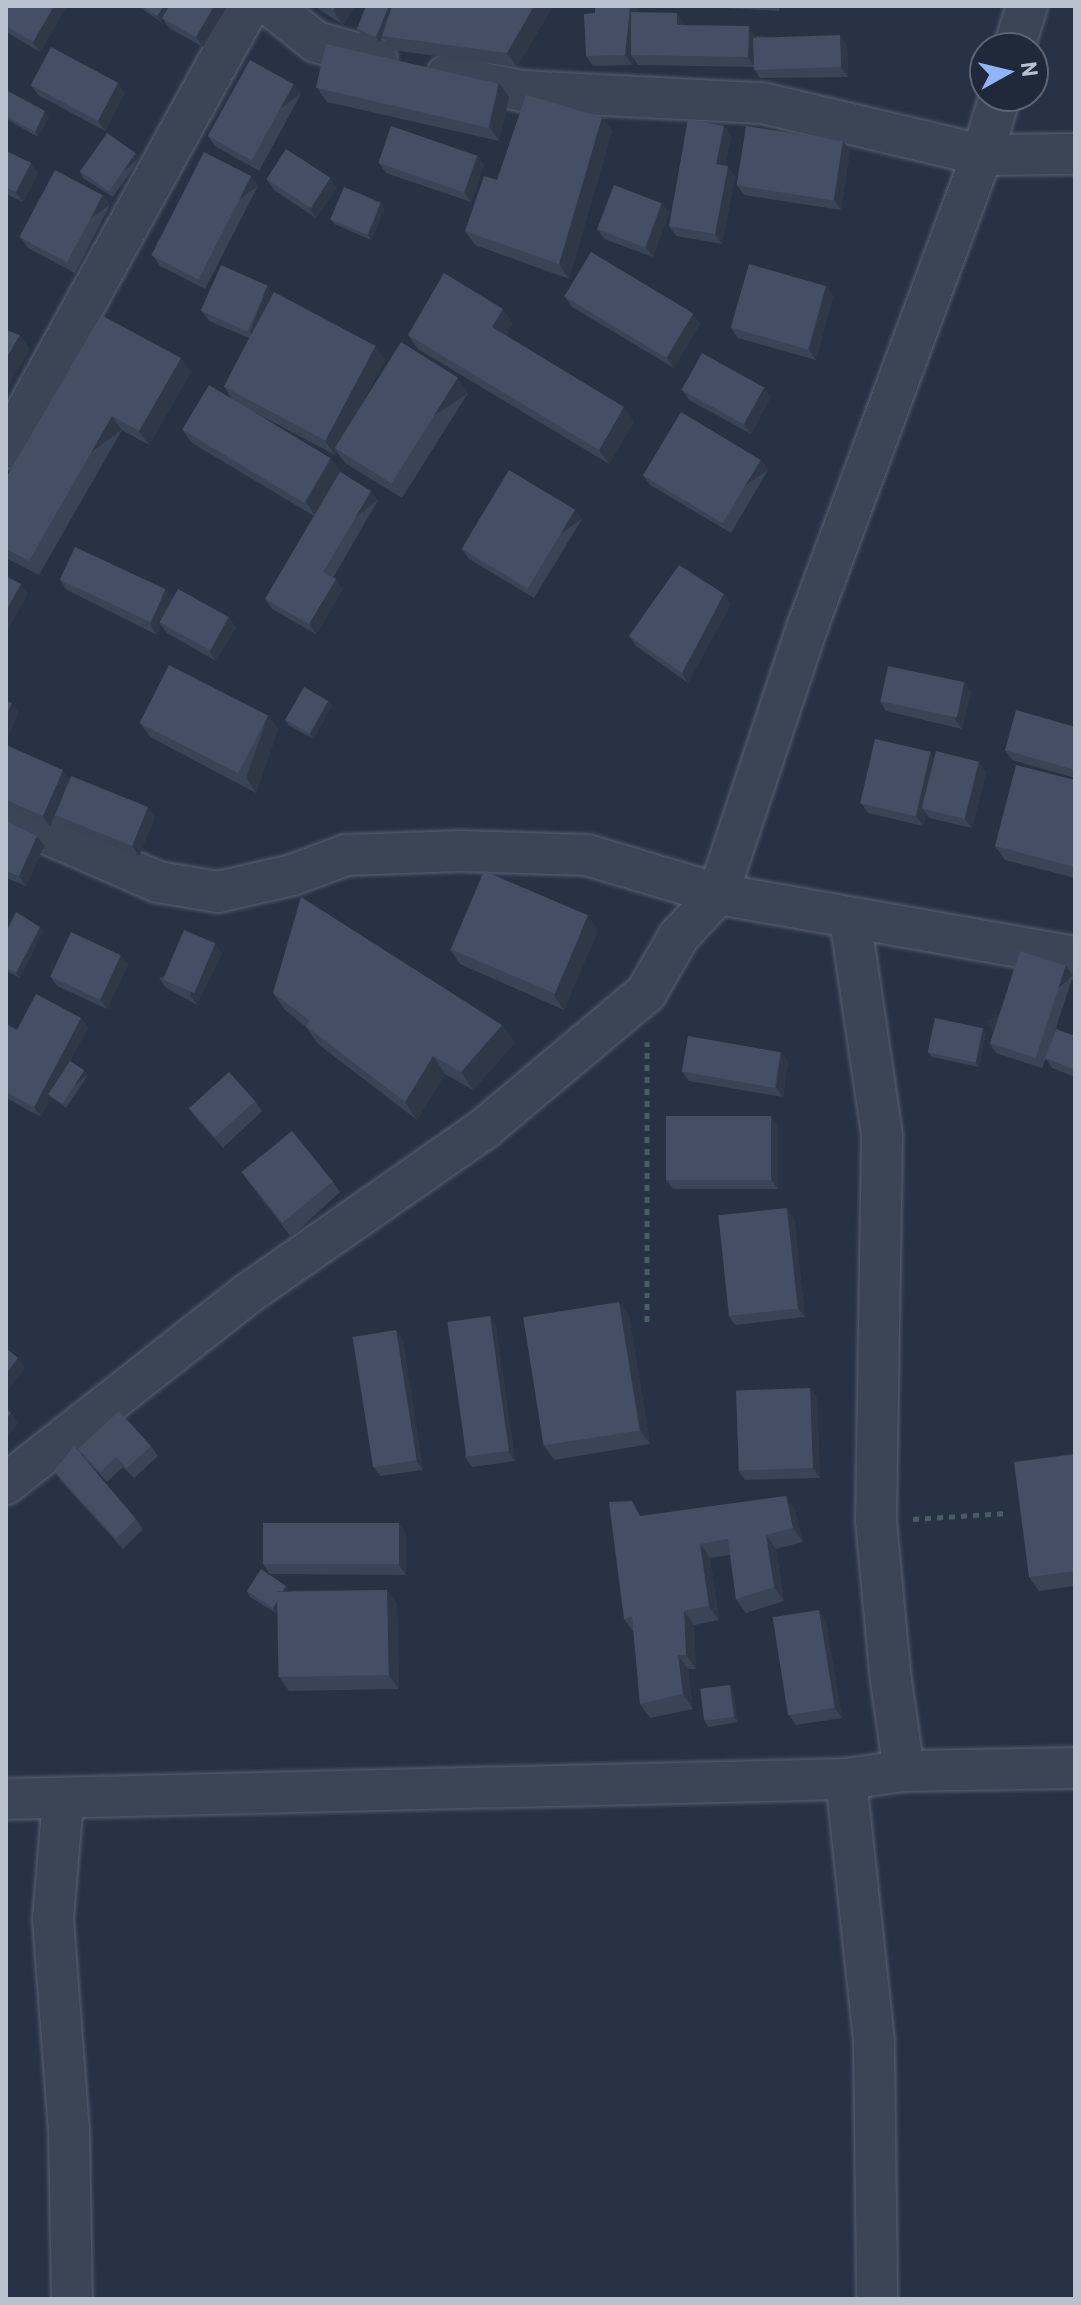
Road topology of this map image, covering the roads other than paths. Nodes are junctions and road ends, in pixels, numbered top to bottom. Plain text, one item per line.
1 (249, 6) edge
2 (271, 6) edge
3 (1027, 6) edge
4 (1019, 32) edge
5 (995, 112) edge
6 (1075, 154) edge
7 (982, 155) junction
8 (6, 448) edge
9 (6, 816) edge
10 (718, 894) junction
11 (850, 918) junction
12 (1075, 957) edge
13 (6, 1484) edge
14 (1075, 1768) edge
15 (904, 1771) junction
16 (846, 1779) junction
17 (6, 1799) edge
18 (63, 1800) junction
19 (72, 2299) edge
20 (877, 2299) edge

1 - 8 street
2 - 7 street
3 - 4 street
5 - 7 street
6 - 7 street
7 - 10 street
9 - 10 street
10 - 11 street
10 - 13 street
11 - 12 street
11 - 15 street
14 - 15 street
15 - 16 street
16 - 18 street
16 - 20 street
17 - 18 street
18 - 19 street

